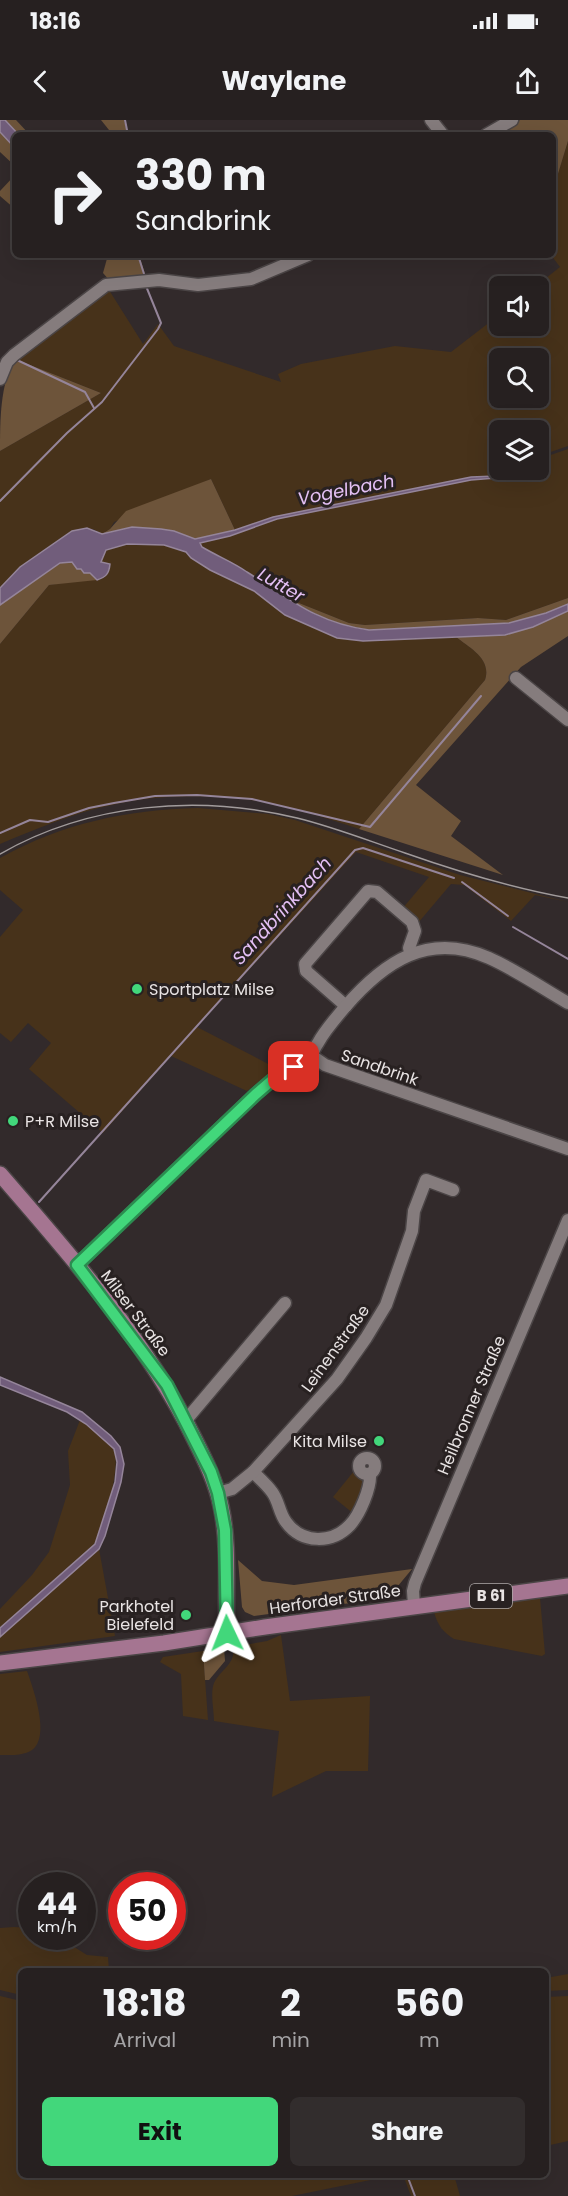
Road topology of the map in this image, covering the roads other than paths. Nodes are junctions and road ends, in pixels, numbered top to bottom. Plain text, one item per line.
1 (431, 120) edge
2 (512, 120) edge
3 (441, 132) edge
4 (491, 132) edge
5 (301, 258) edge
6 (0, 379) edge
7 (516, 678) dead end
8 (568, 720) edge
9 (411, 954) junction
10 (568, 1003) edge
11 (346, 1006) junction
12 (312, 1056) junction
13 (568, 1149) edge
14 (0, 1173) edge
15 (453, 1190) dead end
16 (568, 1220) edge
17 (77, 1265) junction
18 (285, 1303) dead end
19 (186, 1420) junction
20 (253, 1472) junction
21 (370, 1473) dead end
22 (218, 1493) junction
23 (568, 1586) edge
24 (414, 1606) junction
25 (227, 1633) junction
26 (0, 1663) edge

1 - 3 street
2 - 4 street
5 - 6 street
7 - 8 street
9 - 10 street
9 - 11 street
9 - 11 street
11 - 12 street
12 - 13 street, Sandbrink
12 - 17 street
14 - 17 main road, Milser Straße
15 - 20 street, Leinenstraße
16 - 24 street, Heilbronner Straße
17 - 19 main road, Milser Straße
18 - 19 street
19 - 22 main road, Milser Straße
20 - 21 street
20 - 22 street, Leinenstraße
22 - 25 main road, Milser Straße
23 - 24 main road, Herforder Straße / B 61
24 - 25 main road, Herforder Straße / B 61
25 - 26 main road, Herforder Straße / B 61

